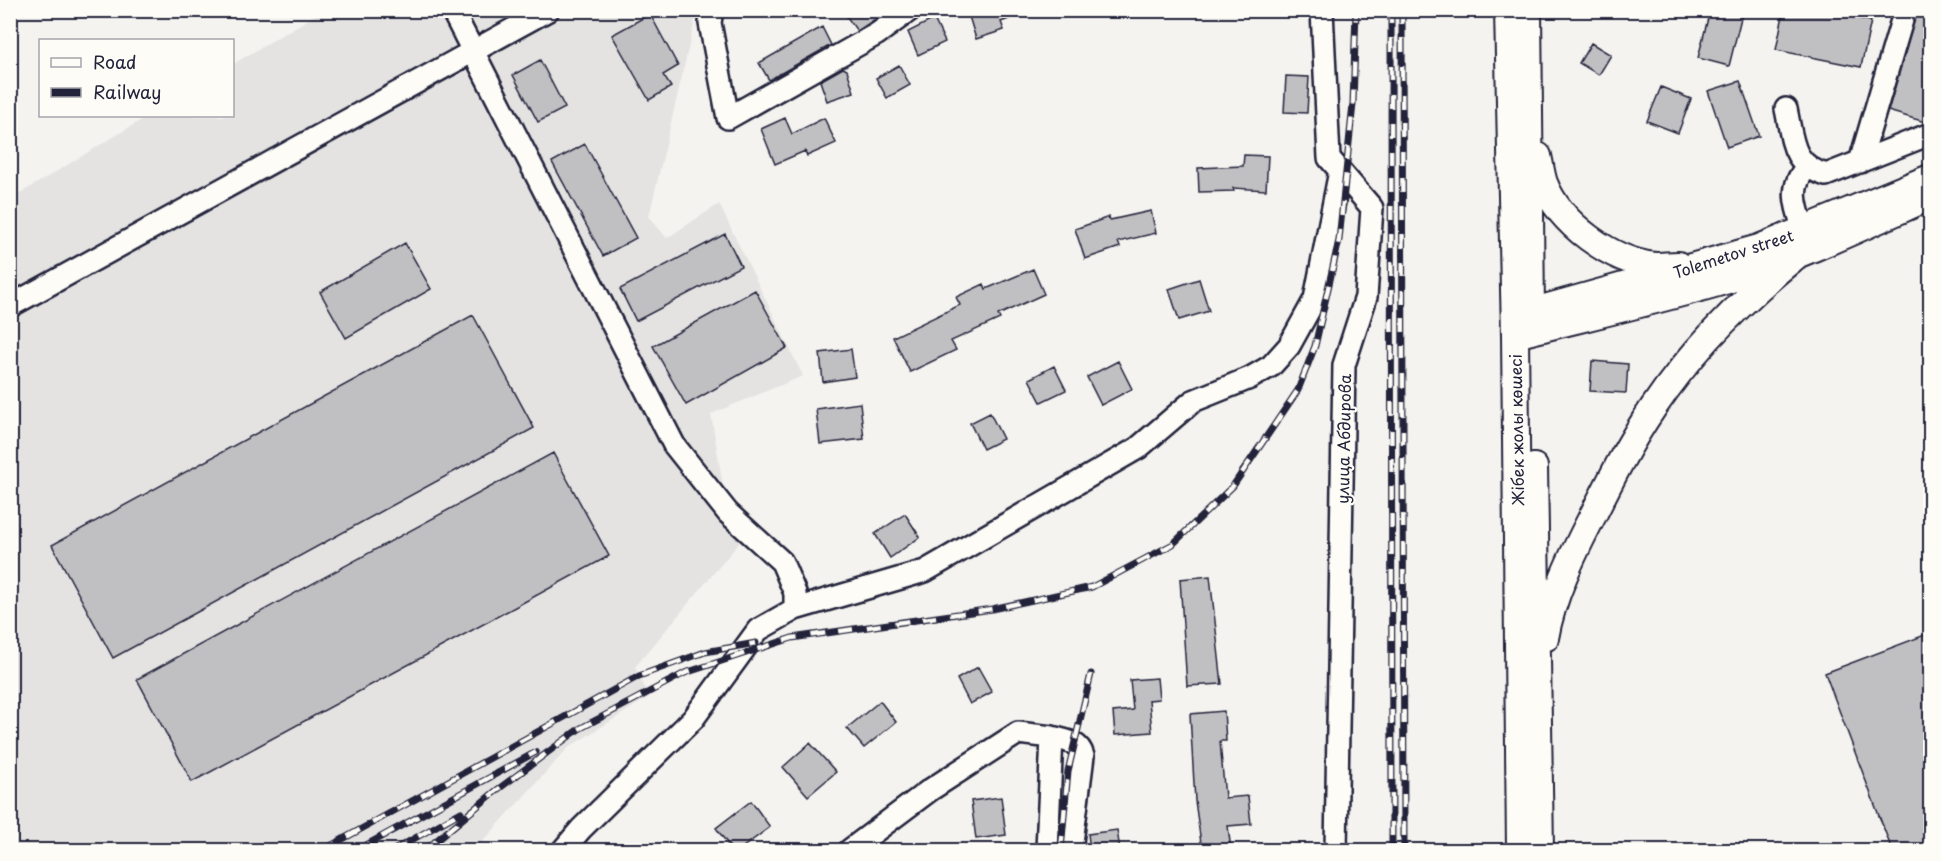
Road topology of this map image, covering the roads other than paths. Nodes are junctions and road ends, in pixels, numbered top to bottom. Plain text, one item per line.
1 (452, 10) edge
2 (549, 10) edge
3 (712, 10) edge
4 (910, 10) edge
5 (1322, 10) edge
6 (1508, 10) edge
7 (1528, 10) edge
8 (1905, 10) edge
9 (472, 52) junction
10 (1786, 109) dead end
11 (1529, 120) junction
12 (1930, 134) edge
13 (1860, 162) junction
14 (1807, 167) junction
15 (1340, 171) junction
16 (1930, 178) edge
17 (1930, 197) edge
18 (1804, 230) junction
19 (1796, 256) junction
20 (1709, 263) junction
21 (10, 306) edge
22 (1523, 324) junction
23 (795, 609) junction
24 (1537, 687) junction
25 (1052, 737) junction
26 (563, 850) edge
27 (850, 850) edge
28 (1047, 850) edge
29 (1071, 850) edge
30 (1336, 850) edge
31 (1520, 850) edge
32 (1540, 850) edge

1 - 9 street
2 - 9 street
3 - 4 street
5 - 15 street, улица Абдирова
6 - 22 main road, Жібек жолы көшесі
7 - 11 main road
8 - 13 street
9 - 21 street
9 - 23 street
10 - 14 street
11 - 20 main road
11 - 22 main road
12 - 13 street
13 - 14 street
14 - 18 street
15 - 23 street
15 - 30 street, улица Абдирова
16 - 18 main road, Tolemetov street
17 - 19 main road, Tolemetov street
18 - 20 main road, Tolemetov street
19 - 22 main road
19 - 24 main road
20 - 22 main road, Tolemetov street
22 - 24 main road
22 - 31 main road, Жібек жолы көшесі
23 - 26 street
24 - 32 main road
25 - 27 street
25 - 28 street
25 - 29 street

